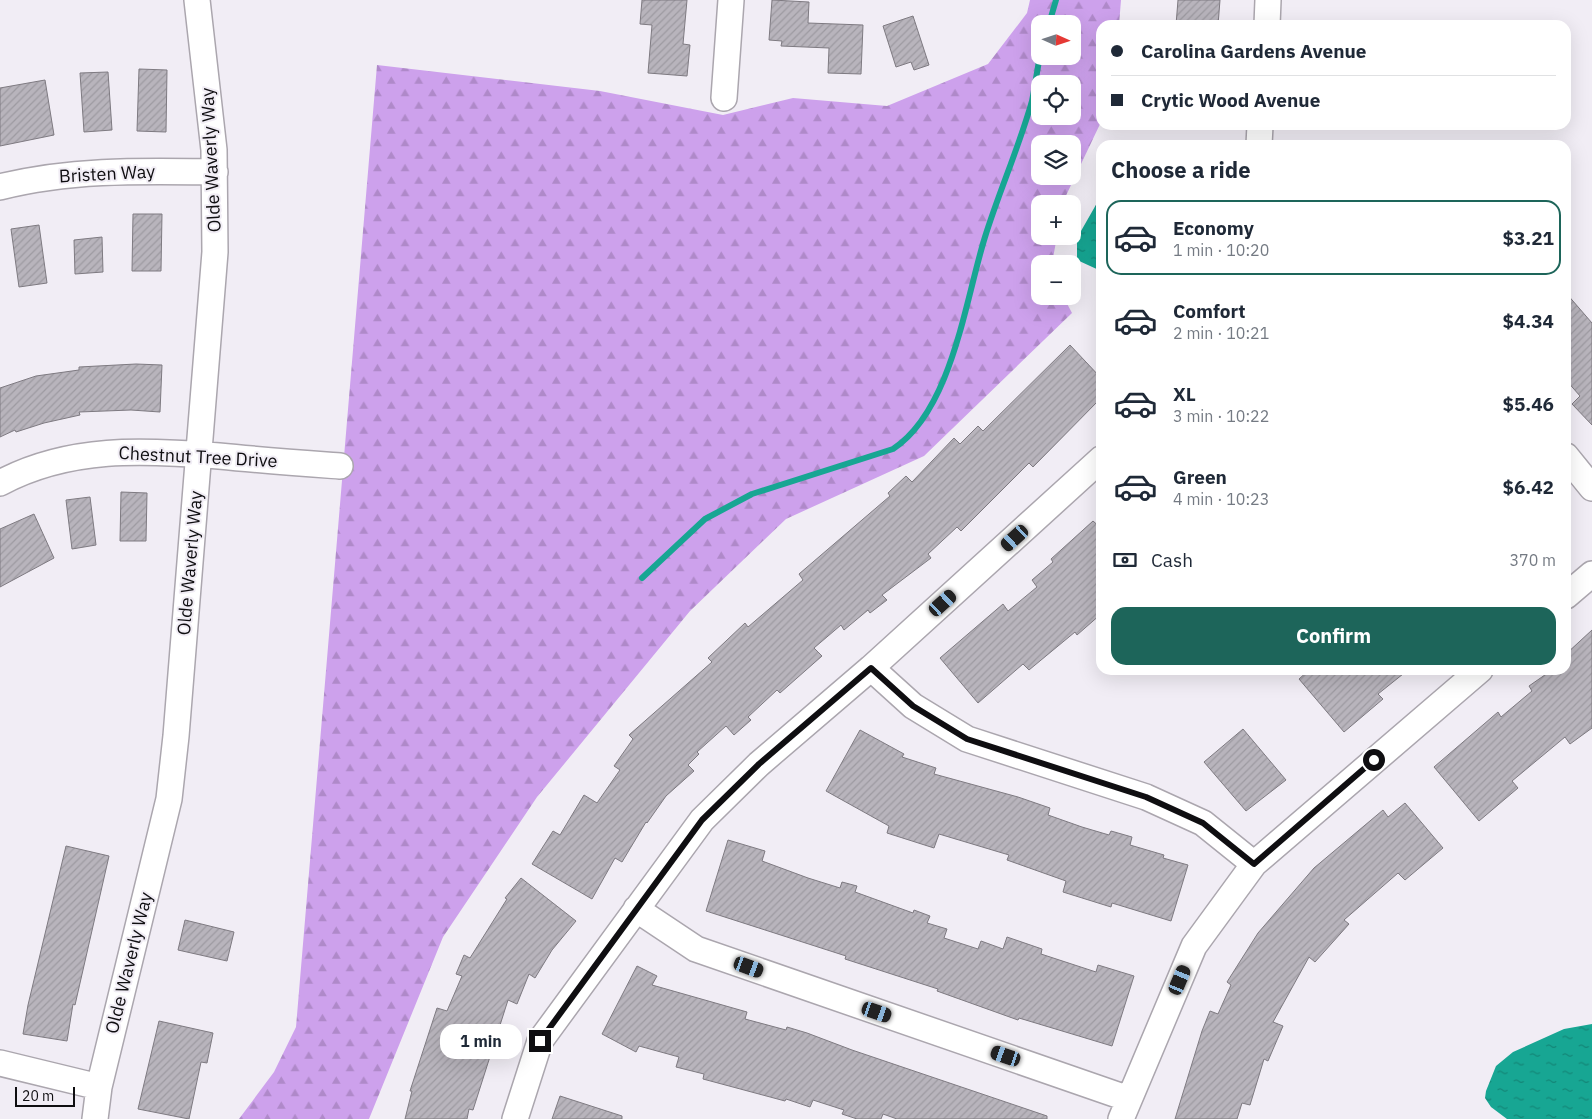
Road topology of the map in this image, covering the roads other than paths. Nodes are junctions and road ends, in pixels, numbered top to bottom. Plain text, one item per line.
1 (197, 0) edge
2 (731, 0) edge
3 (1268, 0) edge
4 (1266, 20) edge
5 (724, 98) dead end
6 (215, 172) junction
7 (0, 187) edge
8 (199, 455) junction
9 (1571, 462) edge
10 (1096, 464) edge
11 (340, 466) dead end
12 (0, 482) edge
13 (1592, 488) edge
14 (1592, 574) edge
15 (1571, 592) edge
16 (871, 668) junction
17 (1474, 675) edge
18 (1254, 864) junction
19 (636, 909) junction
20 (0, 1063) edge
21 (99, 1087) junction
22 (1125, 1109) edge
23 (95, 1119) edge
24 (515, 1119) edge

1 - 6 street, Olde Waverly Way
2 - 5 street
3 - 4 street
6 - 7 street, Bristen Way
6 - 8 street, Olde Waverly Way
8 - 11 street, Chestnut Tree Drive
8 - 12 street, Chestnut Tree Drive
8 - 21 street, Olde Waverly Way
9 - 13 street
10 - 16 street
14 - 15 street
16 - 18 street
16 - 19 street
17 - 18 street
18 - 22 street
19 - 22 street
19 - 24 street
20 - 21 street
21 - 23 street, Olde Waverly Way

